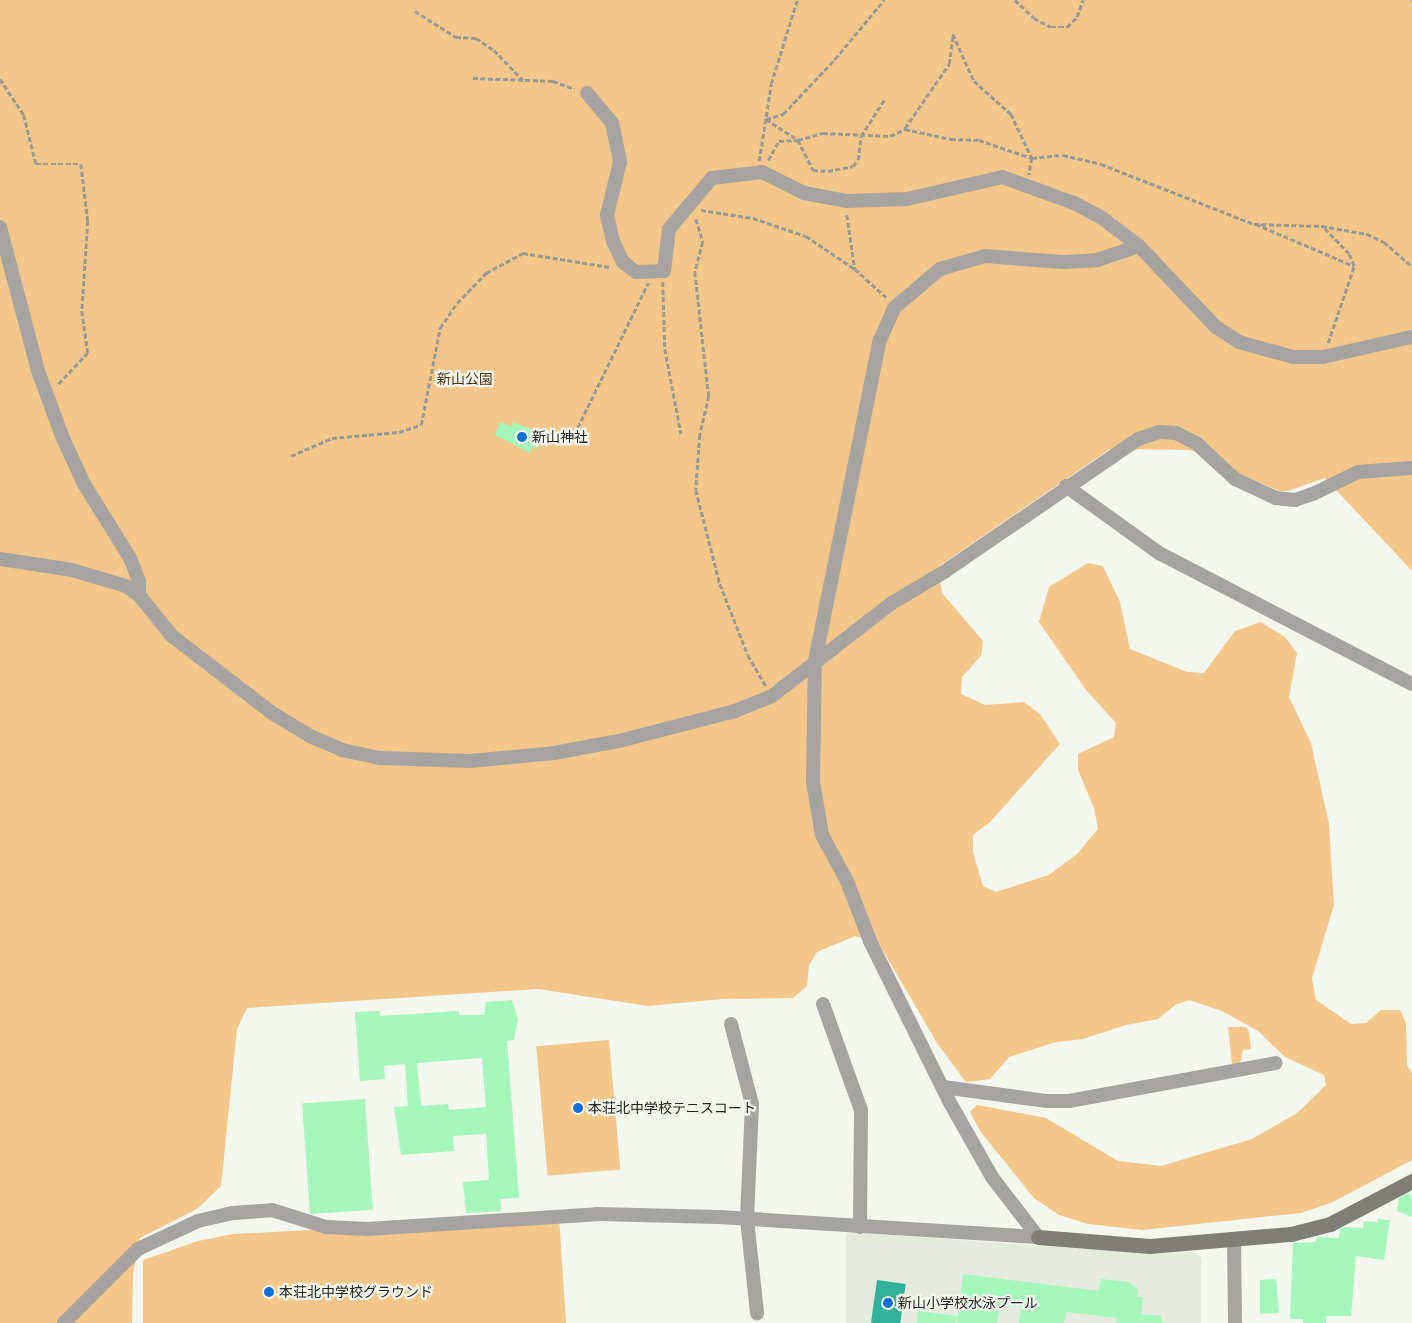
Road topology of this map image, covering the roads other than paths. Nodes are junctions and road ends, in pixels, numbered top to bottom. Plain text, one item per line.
1 (587, 93) road end
2 (0, 227) edge
3 (1139, 246) junction
4 (1412, 337) edge
5 (1412, 468) edge
6 (1066, 486) junction
7 (0, 559) edge
8 (139, 595) junction
9 (815, 661) junction
10 (1412, 684) edge
11 (822, 1004) dead end
12 (731, 1024) dead end
13 (1276, 1063) dead end
14 (943, 1087) junction
15 (1412, 1181) edge
16 (747, 1220) junction
17 (860, 1227) junction
18 (1038, 1237) junction
19 (1234, 1239) junction
20 (757, 1313) dead end
21 (64, 1323) edge
22 (1235, 1323) edge

1 - 3 street
2 - 8 street
3 - 4 street
3 - 9 street
5 - 6 street
6 - 9 street
6 - 10 street
7 - 8 street
8 - 9 street
9 - 14 street
11 - 17 street
12 - 16 street
13 - 14 street
14 - 18 street
15 - 19 street
16 - 17 street
16 - 20 street
16 - 21 street
17 - 18 street
18 - 19 street
19 - 22 street

